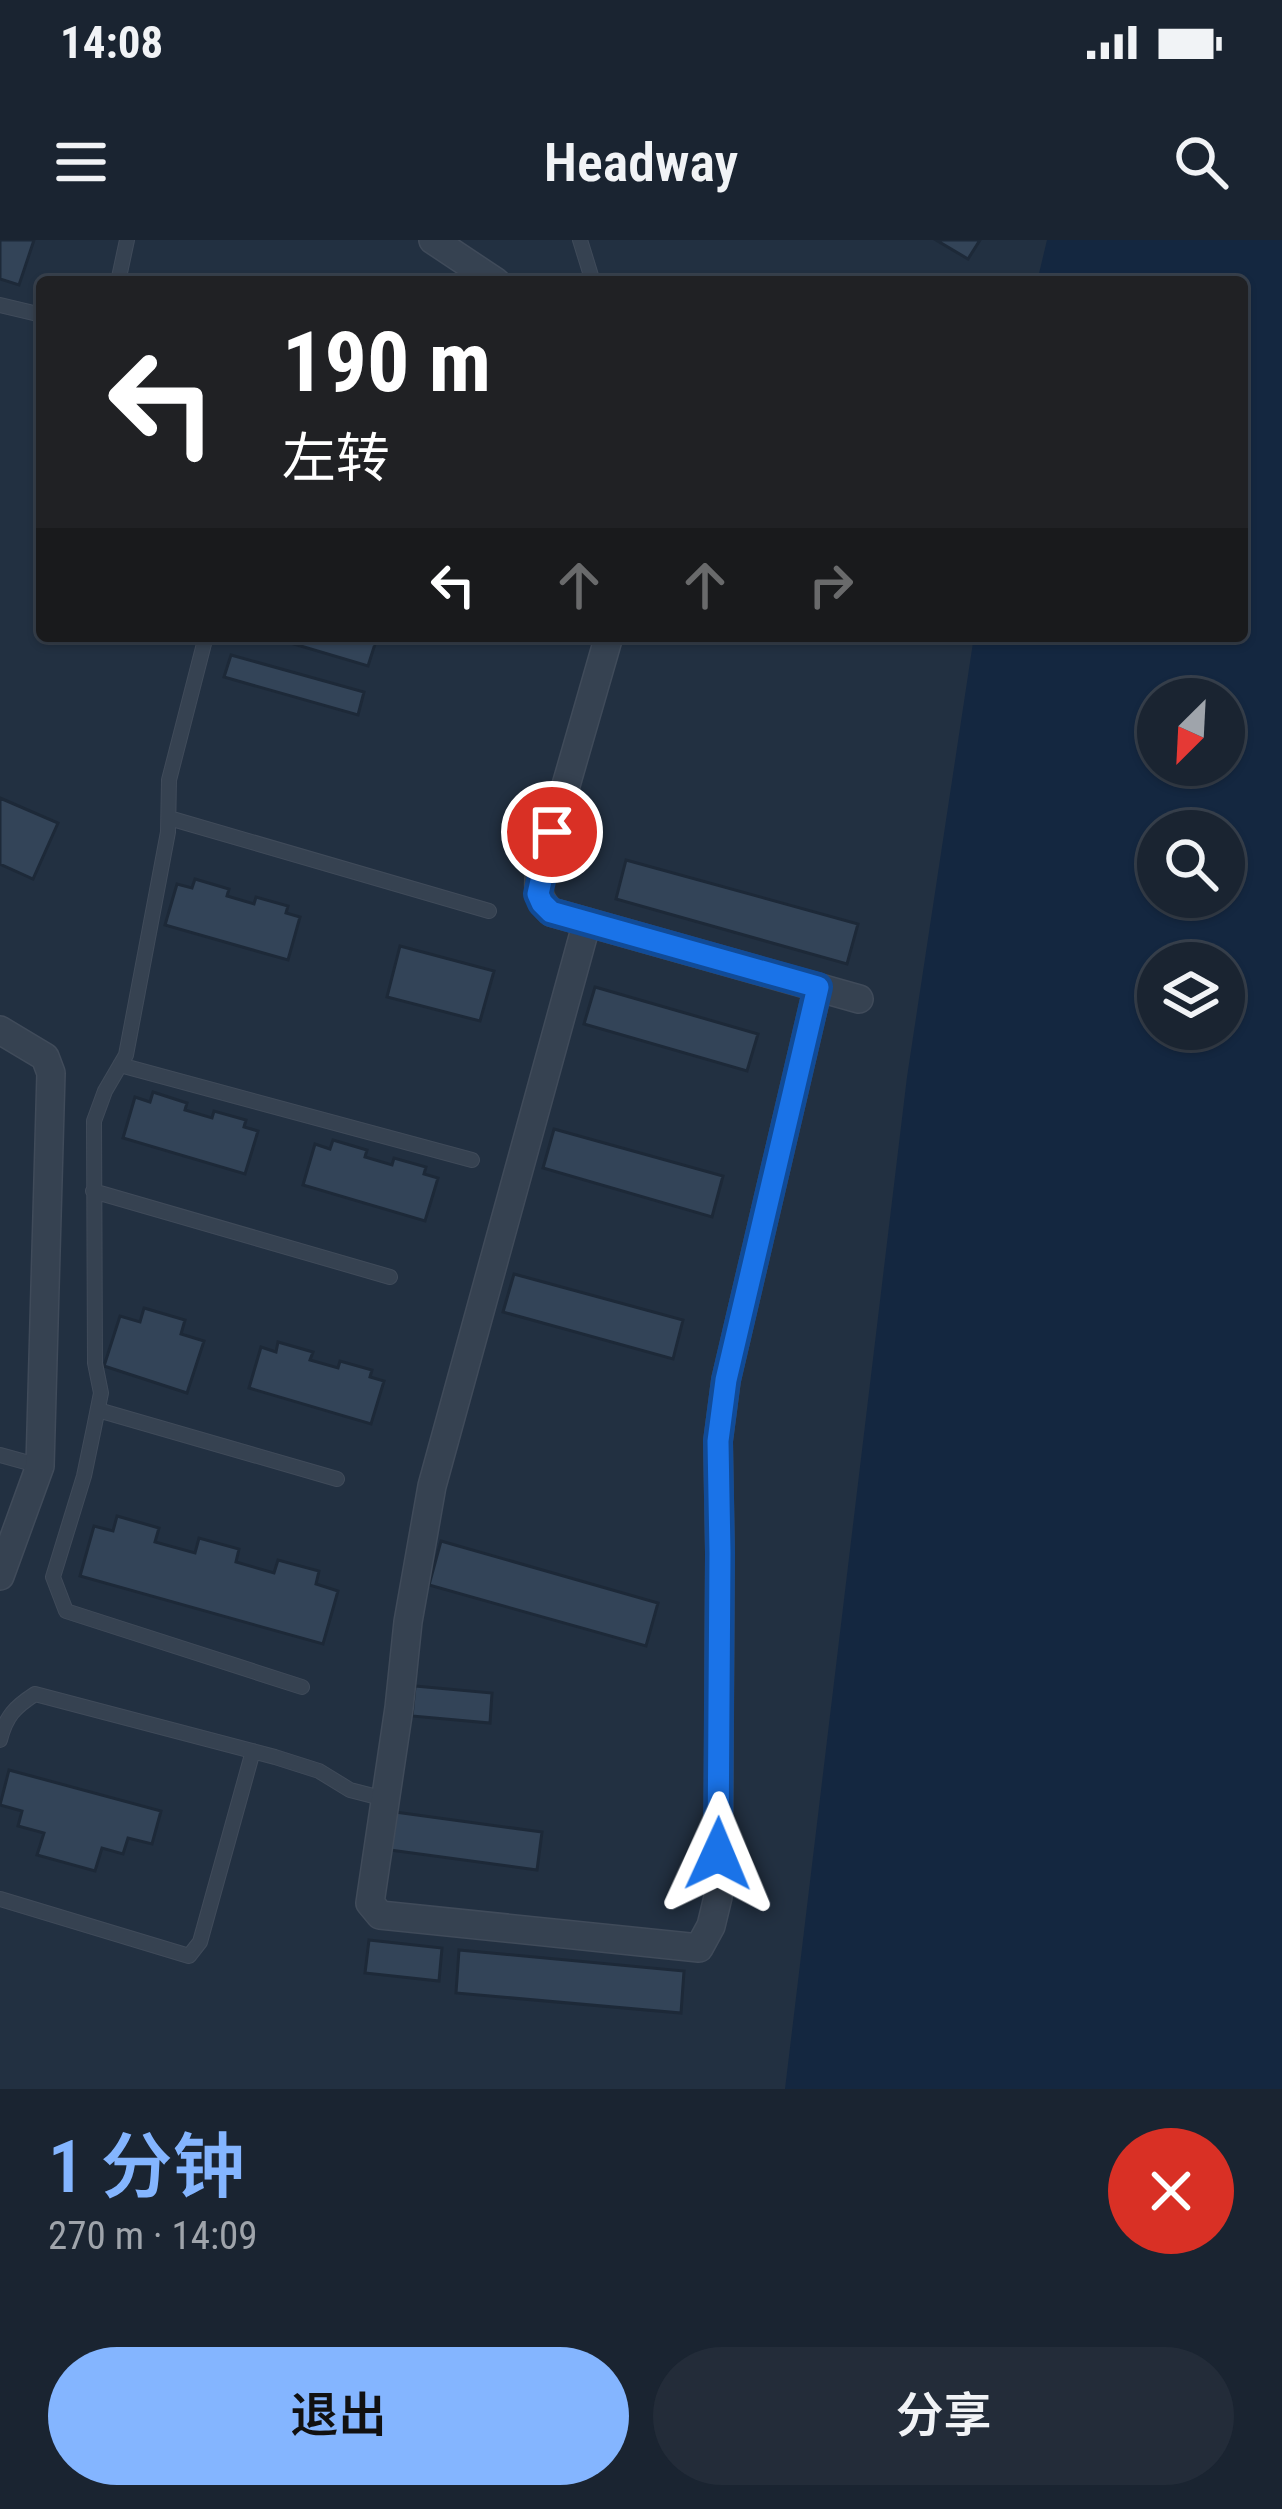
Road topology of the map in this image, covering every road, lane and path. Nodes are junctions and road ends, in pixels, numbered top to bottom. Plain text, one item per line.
1 (127, 240) edge
2 (434, 240) edge
3 (580, 240) edge
4 (119, 276) edge
5 (487, 276) edge
6 (591, 276) edge
7 (0, 305) edge
8 (36, 314) edge
9 (204, 642) edge
10 (608, 642) edge
11 (169, 818) junction
12 (489, 911) dead end
13 (587, 922) junction
14 (818, 987) junction
15 (859, 999) dead end
16 (0, 1030) edge
17 (120, 1065) junction
18 (472, 1160) dead end
19 (93, 1191) junction
20 (390, 1277) dead end
21 (98, 1410) junction
22 (0, 1454) edge
23 (40, 1466) junction
24 (338, 1479) dead end
25 (0, 1576) edge
26 (302, 1687) dead end
27 (0, 1740) edge
28 (253, 1751) junction
29 (385, 1798) junction
30 (0, 1899) edge

1 - 4 lane
2 - 5 street
3 - 6 lane
7 - 8 lane
9 - 11 lane
10 - 13 street
11 - 12 lane
11 - 17 lane
13 - 14 street
13 - 29 street
14 - 15 street
14 - 29 street
16 - 23 street
17 - 18 lane
17 - 19 lane
19 - 20 lane
19 - 21 lane
21 - 24 lane
21 - 26 lane
22 - 23 lane
23 - 25 street
27 - 28 lane
28 - 29 lane
28 - 30 lane

